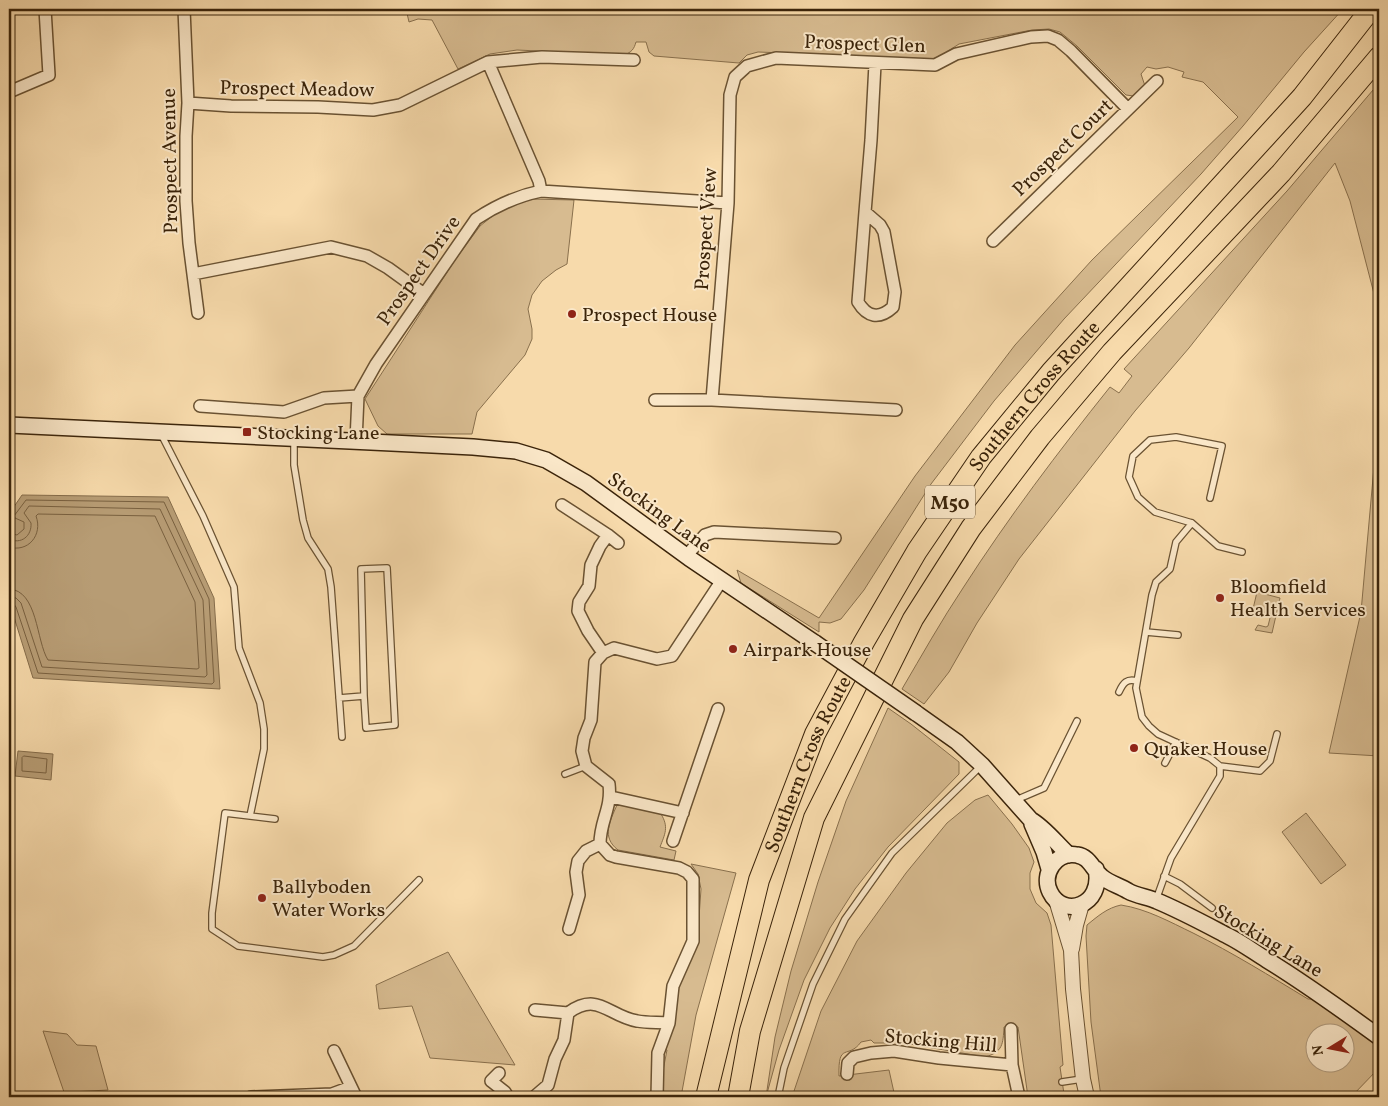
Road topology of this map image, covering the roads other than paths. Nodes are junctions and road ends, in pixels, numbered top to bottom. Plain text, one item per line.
1 (45, 9) edge
2 (184, 9) edge
3 (1371, 9) edge
4 (1379, 57) edge
5 (634, 60) dead end
6 (488, 62) junction
7 (875, 64) junction
8 (747, 66) joint
9 (1157, 81) dead end
10 (9, 92) edge
11 (188, 103) junction
12 (1128, 108) junction
13 (541, 191) junction
14 (728, 203) junction
15 (865, 212) junction
16 (993, 241) dead end
17 (193, 274) junction
18 (424, 294) junction
19 (198, 313) dead end
20 (358, 396) junction
21 (655, 400) dead end
22 (712, 400) junction
23 (200, 406) dead end
24 (896, 410) dead end
25 (9, 425) edge
26 (160, 432) junction
27 (294, 438) junction
28 (356, 441) junction
29 (1210, 498) dead end
30 (562, 505) dead end
31 (1192, 523) junction
32 (608, 534) junction
33 (835, 538) dead end
34 (618, 544) dead end
35 (1242, 552) dead end
36 (686, 556) junction
37 (722, 580) junction
38 (1146, 632) junction
39 (1178, 635) dead end
40 (603, 653) junction
41 (1137, 681) junction
42 (1119, 692) dead end
43 (364, 696) junction
44 (339, 698) junction
45 (718, 709) dead end
46 (1077, 721) dead end
47 (1277, 734) dead end
48 (342, 737) dead end
49 (1176, 742) junction
50 (1165, 763) dead end
51 (982, 765) junction
52 (586, 766) junction
53 (1220, 766) junction
54 (565, 774) dead end
55 (611, 797) junction
56 (1014, 801) junction
57 (683, 813) junction
58 (250, 816) junction
59 (274, 819) dead end
60 (1031, 820) junction
61 (673, 841) dead end
62 (600, 844) junction
63 (1070, 855) junction
64 (1049, 869) junction
65 (1096, 870) junction
66 (1164, 876) junction
67 (419, 880) dead end
68 (1130, 892) junction
69 (1056, 900) junction
70 (1156, 900) junction
71 (1086, 901) junction
72 (1212, 908) dead end
73 (570, 928) dead end
74 (1071, 950) junction
75 (535, 1010) dead end
76 (568, 1013) junction
77 (669, 1023) junction
78 (1012, 1029) dead end
79 (1379, 1037) edge
80 (334, 1051) dead end
81 (1012, 1065) junction
82 (499, 1073) dead end
83 (847, 1074) dead end
84 (1083, 1079) junction
85 (1062, 1082) dead end
86 (354, 1092) edge
87 (251, 1097) edge
88 (508, 1097) edge
89 (534, 1097) edge
90 (657, 1097) edge
91 (706, 1097) edge
92 (738, 1097) edge
93 (778, 1097) edge
94 (1019, 1097) edge
95 (1087, 1097) edge

1 - 10 street
2 - 11 street, Prospect Avenue
3 - 91 highway, Southern Cross Route / M50
4 - 92 highway, Southern Cross Route / M50
5 - 6 street, Prospect Meadow
6 - 11 street, Prospect Meadow
6 - 13 street
7 - 8 street, Prospect Glen
7 - 12 street, Prospect Glen
7 - 15 street
8 - 14 street, Prospect View
9 - 12 street, Prospect Court
11 - 17 street, Prospect Avenue
12 - 16 street, Prospect Court
13 - 14 street, Prospect Drive
13 - 18 street, Prospect Drive
14 - 22 street, Prospect View
15 - 15 street
17 - 18 street
17 - 19 street, Prospect Avenue
18 - 20 street, Prospect Drive
20 - 23 street
20 - 28 street, Prospect Drive
21 - 22 street
22 - 24 street
25 - 26 main road, Stocking Lane
26 - 27 main road, Stocking Lane
26 - 58 lane
27 - 28 main road, Stocking Lane
27 - 44 lane
28 - 36 main road, Stocking Lane
29 - 31 lane
30 - 32 street
31 - 35 lane
31 - 38 lane
32 - 34 street
32 - 40 street
33 - 36 street
36 - 37 main road, Stocking Lane
37 - 40 street
37 - 51 main road, Stocking Lane, bridge
38 - 39 lane
38 - 41 lane
40 - 52 street
41 - 42 lane
41 - 49 lane
43 - 43 lane
43 - 44 lane
44 - 48 lane
45 - 57 street
46 - 56 lane
47 - 53 lane
49 - 50 lane
49 - 53 lane
51 - 56 main road, Stocking Lane
51 - 93 lane
52 - 54 lane
52 - 55 street
53 - 66 lane
55 - 57 street
55 - 62 street
56 - 60 main road, Stocking Lane
57 - 61 street
58 - 59 lane
58 - 67 lane
60 - 63 main road, Stocking Lane
60 - 64 main road, Stocking Lane
62 - 73 street
62 - 77 street
63 - 64 main road
63 - 65 main road, Stocking Lane
64 - 69 main road, Stocking Lane
65 - 68 main road, Stocking Lane
65 - 71 main road
66 - 70 lane
66 - 72 lane
68 - 70 main road, Stocking Lane
68 - 71 main road, Stocking Lane
69 - 71 main road, Stocking Lane
69 - 74 street
70 - 79 main road, Stocking Lane
71 - 74 street
74 - 84 street
75 - 76 street
76 - 77 street
76 - 89 street
77 - 90 street
78 - 81 street
80 - 86 street
81 - 83 street, Stocking Hill
81 - 94 street, Stocking Hill
82 - 88 street
84 - 85 lane
84 - 95 street
86 - 87 street

